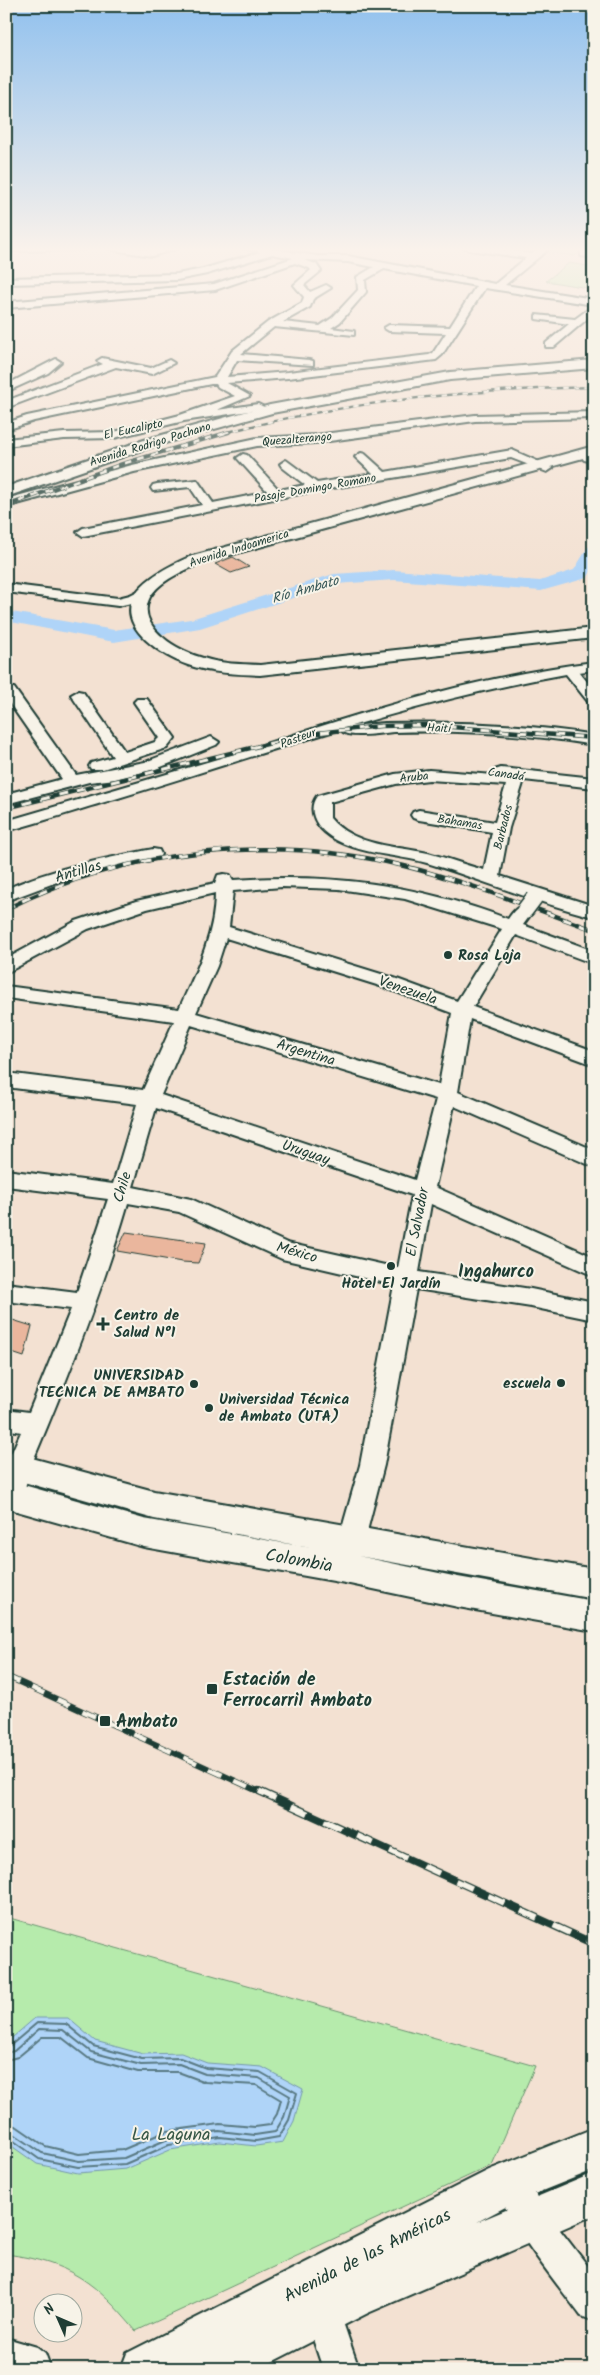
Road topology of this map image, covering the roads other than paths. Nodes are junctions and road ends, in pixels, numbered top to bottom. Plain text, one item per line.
1 (234, 357) edge
2 (88, 358) dead end
3 (244, 358) edge
4 (429, 358) edge
5 (56, 362) dead end
6 (116, 363) junction
7 (309, 363) dead end
8 (169, 364) dead end
9 (588, 364) edge
10 (220, 380) junction
11 (6, 389) edge
12 (6, 405) edge
13 (258, 407) junction
14 (594, 415) edge
15 (184, 418) junction
16 (6, 427) edge
17 (6, 443) edge
18 (592, 455) edge
19 (361, 457) dead end
20 (243, 458) dead end
21 (286, 464) dead end
22 (542, 467) junction
23 (383, 476) junction
24 (6, 488) edge
25 (157, 488) dead end
26 (315, 488) junction
27 (6, 492) edge
28 (294, 492) junction
29 (277, 495) junction
30 (304, 502) dead end
31 (6, 503) edge
32 (210, 507) junction
33 (163, 516) junction
34 (172, 526) dead end
35 (83, 532) dead end
36 (6, 588) edge
37 (146, 599) junction
38 (594, 627) edge
39 (594, 633) edge
40 (293, 664) junction
41 (594, 666) edge
42 (569, 669) junction
43 (8, 691) dead end
44 (78, 695) dead end
45 (594, 700) edge
46 (142, 702) dead end
47 (594, 740) edge
48 (211, 742) dead end
49 (284, 743) junction
50 (122, 760) junction
51 (420, 761) dead end
52 (69, 778) junction
53 (516, 778) junction
54 (594, 783) edge
55 (6, 799) edge
56 (419, 816) dead end
57 (6, 826) edge
58 (501, 828) junction
59 (153, 854) dead end
60 (491, 879) junction
61 (224, 882) junction
62 (6, 896) edge
63 (525, 909) junction
64 (594, 912) edge
65 (220, 930) junction
66 (594, 948) edge
67 (6, 952) edge
68 (594, 958) edge
69 (6, 967) edge
70 (6, 992) edge
71 (462, 1009) junction
72 (184, 1016) junction
73 (594, 1058) edge
74 (6, 1080) edge
75 (447, 1095) junction
76 (148, 1098) junction
77 (594, 1159) edge
78 (6, 1178) edge
79 (423, 1191) junction
80 (120, 1193) junction
81 (594, 1267) edge
82 (406, 1279) junction
83 (6, 1292) edge
84 (84, 1302) junction
85 (594, 1311) edge
86 (6, 1419) edge
87 (37, 1424) junction
88 (10, 1480) edge
89 (352, 1539) junction
90 (594, 1584) edge
91 (594, 1616) edge
92 (594, 2149) edge
93 (510, 2182) junction
94 (594, 2194) edge
95 (531, 2220) junction
96 (594, 2303) edge
97 (322, 2312) junction
98 (6, 2360) edge
99 (29, 2369) edge
100 (143, 2369) edge
101 (213, 2369) edge
102 (341, 2369) edge

1 - 10 street
2 - 6 street
3 - 7 street
4 - 10 street
5 - 11 street
6 - 8 street
6 - 12 street
9 - 13 main road, Avenida Rodrigo Pachano
9 - 27 main road, Avenida Rodrigo Pachano
10 - 15 street
10 - 16 street
13 - 15 street, El Eucalipto
13 - 24 main road, Avenida Rodrigo Pachano
14 - 31 street, Quezalterango
15 - 17 street, El Eucalipto
18 - 22 main road, Avenida Indoamerica
19 - 23 street
20 - 29 street
21 - 26 street
22 - 23 street, Pasaje Domingo Romano
22 - 37 main road, Avenida Indoamerica
23 - 26 street, Pasaje Domingo Romano
25 - 32 street
26 - 28 street, Pasaje Domingo Romano
28 - 29 street, Pasaje Domingo Romano
28 - 30 street
29 - 32 street, Pasaje Domingo Romano
32 - 33 street, Pasaje Domingo Romano
33 - 34 street
33 - 35 street, Pasaje Domingo Romano
36 - 37 street
37 - 40 main road
38 - 40 main road
39 - 40 main road
41 - 42 street, Pasteur
42 - 45 street
42 - 49 street, Pasteur
43 - 52 street
44 - 50 street
46 - 50 street
47 - 49 street, Haití
48 - 52 street
49 - 57 street, Pasteur
50 - 52 street
51 - 53 street, Canadá
52 - 55 street
53 - 54 street, Canadá
53 - 58 street, Barbados
53 - 60 street, Aruba
56 - 58 street, Bahamas
58 - 60 street, Barbados
59 - 62 street, Antillas
60 - 63 street
61 - 63 street
61 - 65 street, Chile
61 - 67 street
61 - 69 street
63 - 64 street
63 - 66 street
63 - 68 street
63 - 71 street, El Salvador
65 - 71 street, Venezuela
65 - 72 street, Chile
70 - 72 street, Argentina
71 - 73 street, Venezuela
71 - 75 street, El Salvador
72 - 75 street, Argentina
72 - 76 street, Chile
74 - 76 street, Uruguay
75 - 77 street, Argentina
75 - 79 street, El Salvador
76 - 79 street, Uruguay
76 - 80 street, Chile
78 - 80 street, México
79 - 81 street, Uruguay
79 - 82 street, El Salvador
80 - 82 street, México
80 - 84 street, Chile
82 - 85 street, México
82 - 89 street, El Salvador
83 - 84 street
84 - 87 street, Chile
86 - 87 street
87 - 88 street, Chile
88 - 89 main road, Colombia
88 - 91 main road, Colombia
89 - 90 main road, Colombia
92 - 93 main road, Avenida de las Américas
93 - 95 street
93 - 100 main road, Avenida de las Américas
94 - 95 main road, Avenida de las Américas
95 - 96 street
95 - 97 main road, Avenida de las Américas
97 - 101 main road, Avenida de las Américas
97 - 102 street
98 - 99 main road

